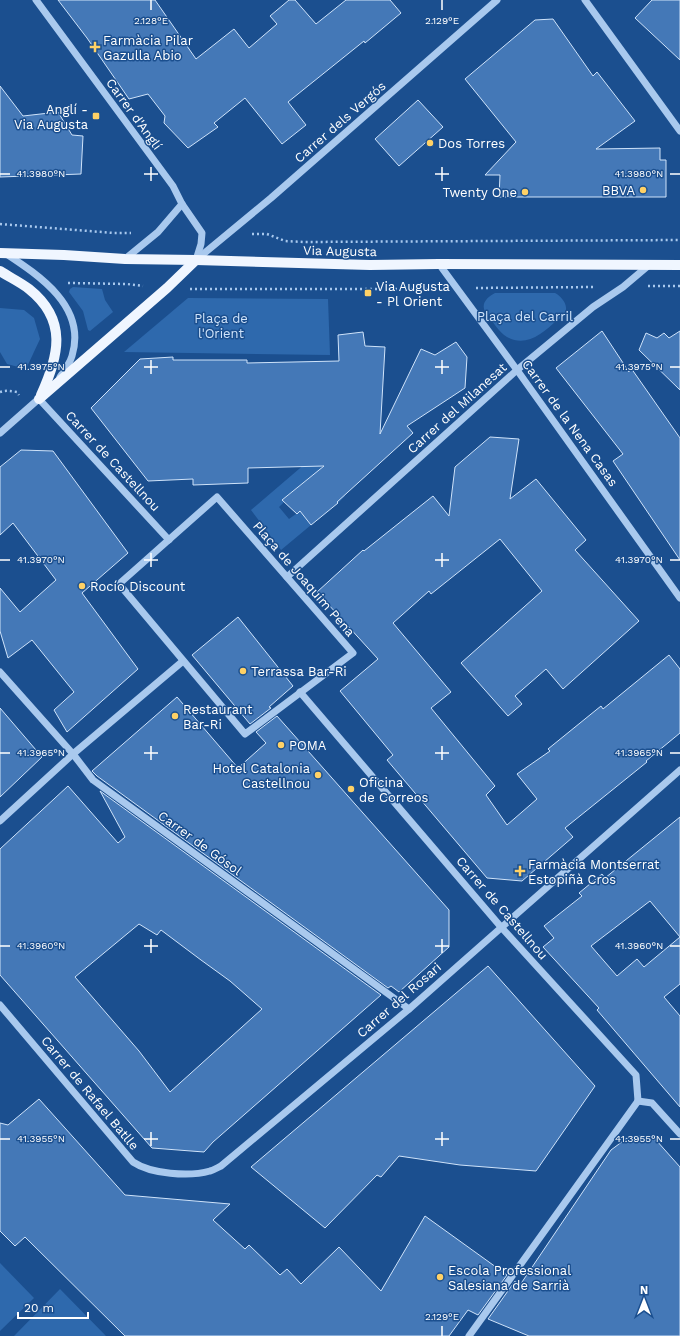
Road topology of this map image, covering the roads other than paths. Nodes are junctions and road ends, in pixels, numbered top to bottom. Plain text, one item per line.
1 (36, 0) edge
2 (497, 0) edge
3 (585, 0) edge
4 (680, 131) edge
5 (182, 204) junction
6 (2, 253) edge
7 (125, 259) junction
8 (196, 260) junction
9 (439, 264) junction
10 (649, 265) junction
11 (680, 265) edge
12 (0, 271) edge
13 (517, 370) junction
14 (39, 399) junction
15 (0, 433) edge
16 (169, 540) junction
17 (287, 577) junction
18 (680, 598) edge
19 (184, 661) junction
20 (0, 672) edge
21 (300, 692) junction
22 (73, 754) junction
23 (680, 770) edge
24 (0, 821) edge
25 (501, 927) junction
26 (0, 1005) edge
27 (409, 1009) junction
28 (638, 1101) junction
29 (680, 1134) edge
30 (221, 1166) joint
31 (469, 1336) edge

1 - 5 street, Carrer d'Anglí
2 - 8 street, Carrer dels Vergós
3 - 4 street
5 - 7 street
5 - 8 street, Carrer d'Anglí
6 - 7 main road, Via Augusta
6 - 14 street
7 - 8 main road, Via Augusta
8 - 9 main road, Via Augusta
8 - 14 main road
9 - 10 main road, Via Augusta
9 - 13 street, Carrer de la Nena Casas
10 - 11 main road, Via Augusta
10 - 13 street, Carrer del Milanesat
12 - 14 main road
13 - 17 street, Carrer del Milanesat
13 - 18 street, Carrer de la Nena Casas
14 - 15 street
14 - 16 street, Carrer de Castellnou
16 - 17 street, Plaça de Joaquim Pena
16 - 19 street, Plaça de Joaquim Pena
17 - 21 street, Plaça de Joaquim Pena
19 - 21 street, Plaça de Joaquim Pena
19 - 22 street
20 - 22 street, Carrer de Gósol
21 - 25 street, Carrer de Castellnou
22 - 24 street
22 - 27 street, Carrer de Gósol
23 - 25 street, Carrer del Rosari
25 - 27 street, Carrer del Rosari
25 - 28 street, Carrer de Castellnou
26 - 30 street, Carrer de Rafael Batlle
27 - 30 street, Carrer del Rosari
28 - 29 street
28 - 31 street

